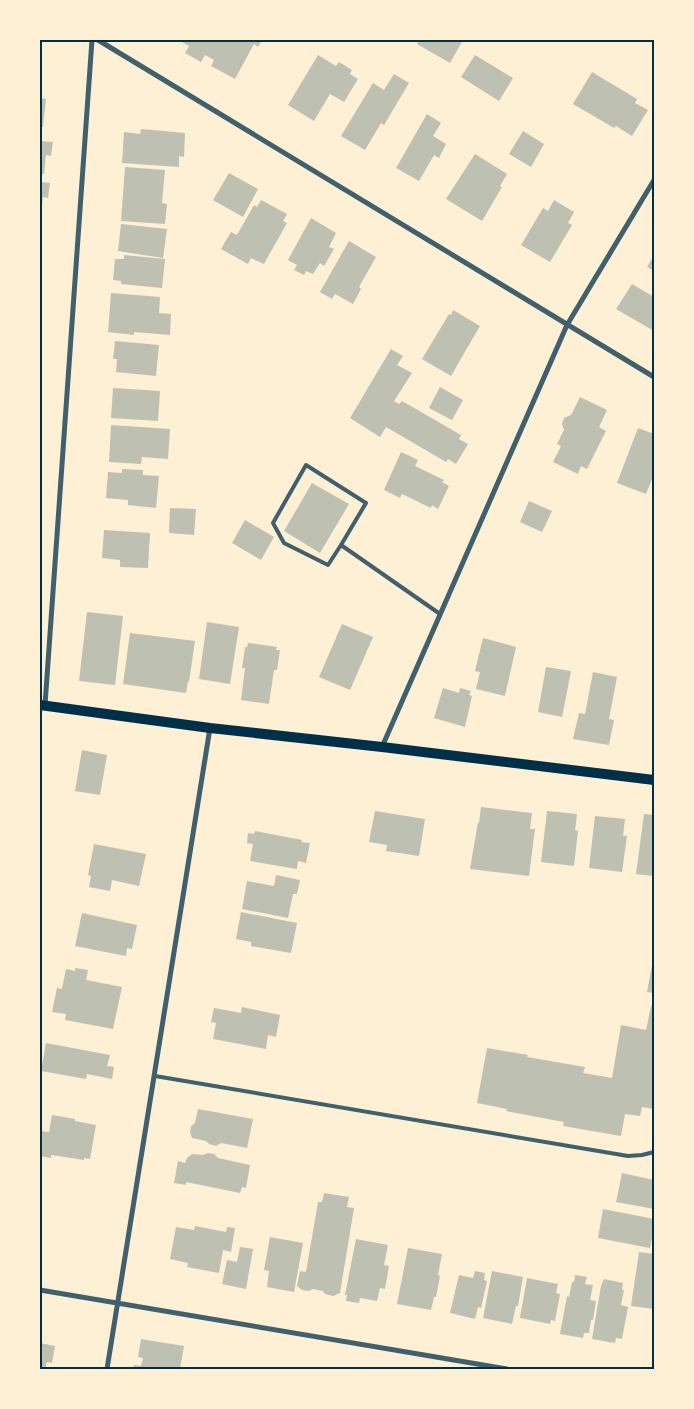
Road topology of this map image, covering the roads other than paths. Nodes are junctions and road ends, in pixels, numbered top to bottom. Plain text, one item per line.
1 (92, 40) edge
2 (98, 40) edge
3 (654, 180) edge
4 (567, 325) junction
5 (654, 377) edge
6 (340, 545) junction
7 (440, 614) junction
8 (42, 706) edge
9 (210, 728) junction
10 (382, 747) junction
11 (654, 780) edge
12 (154, 1076) junction
13 (654, 1152) edge
14 (40, 1290) edge
15 (118, 1304) junction
16 (107, 1369) edge
17 (507, 1369) edge

1 - 8 street
2 - 4 street
3 - 4 street
4 - 5 street
4 - 7 street
6 - 6 lane
6 - 7 lane
7 - 10 street
8 - 9 main road
9 - 10 main road
9 - 12 street
10 - 11 main road
12 - 13 lane
12 - 15 street
14 - 15 street
15 - 16 street
15 - 17 street

